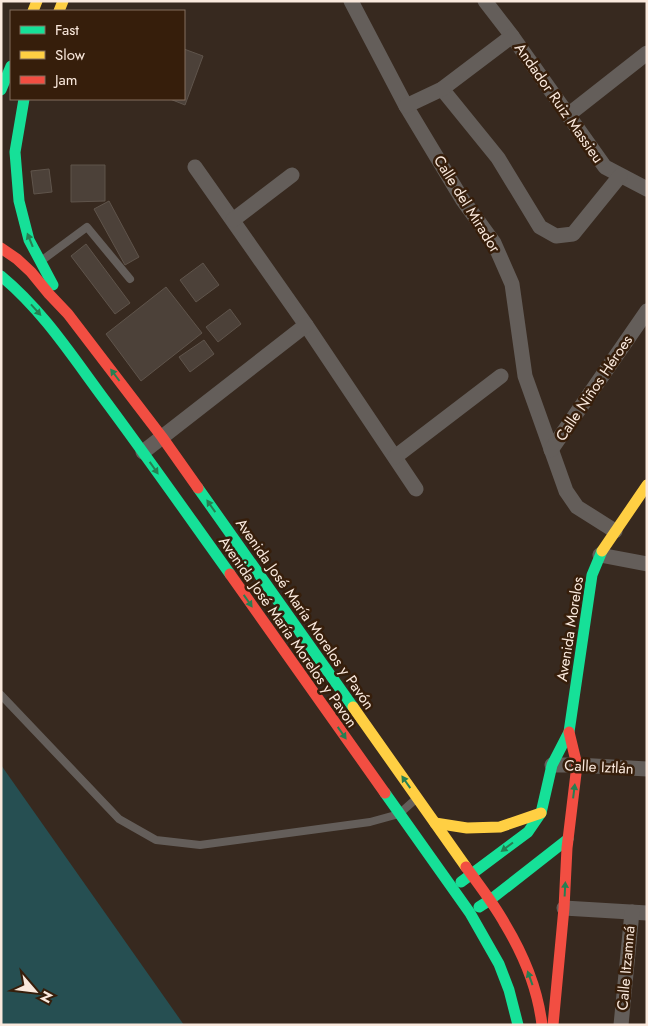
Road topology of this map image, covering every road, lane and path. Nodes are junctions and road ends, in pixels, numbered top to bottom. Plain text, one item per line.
1 (351, 1) edge
2 (485, 1) edge
3 (512, 36) junction
4 (647, 53) edge
5 (10, 68) edge
6 (442, 89) junction
7 (1, 90) edge
8 (24, 100) edge
9 (24, 100) edge
10 (406, 106) junction
11 (568, 116) junction
12 (4, 150) dead end
13 (195, 166) dead end
14 (292, 175) dead end
15 (620, 176) junction
16 (647, 189) edge
17 (233, 220) junction
18 (1, 248) edge
19 (40, 261) junction
20 (1, 276) edge
21 (130, 279) dead end
22 (25, 281) junction
23 (647, 311) edge
24 (68, 314) junction
25 (306, 325) junction
26 (501, 376) dead end
27 (162, 438) junction
28 (551, 450) junction
29 (143, 452) junction
30 (395, 457) junction
31 (647, 485) edge
32 (416, 489) dead end
33 (615, 531) junction
34 (600, 555) junction
35 (647, 564) edge
36 (1, 695) edge
37 (570, 732) junction
38 (552, 765) junction
39 (577, 765) junction
40 (647, 769) edge
41 (417, 798) junction
42 (541, 813) junction
43 (399, 814) junction
44 (435, 823) junction
45 (568, 839) junction
46 (472, 874) junction
47 (452, 889) junction
48 (490, 900) junction
49 (564, 908) junction
50 (470, 913) junction
51 (639, 913) edge
52 (518, 1025) edge
53 (542, 1025) edge
54 (553, 1025) edge
55 (621, 1025) edge

1 - 10 street, Calle del Mirador
2 - 3 street, Andador Ruiz Massieu
3 - 6 street
3 - 11 street, Andador Ruiz Massieu
4 - 11 street
5 - 7 main road
6 - 10 street
6 - 15 street
8 - 12 main road
19 -> 9 main road
10 - 28 street, Calle del Mirador
11 - 15 street, Andador Ruiz Massieu
13 - 17 street
14 - 17 street
15 - 16 street, Andador Ruiz Massieu
17 - 25 street
18 - 22 main road, Avenida José María Morelos y Pavón
19 - 21 lane
19 - 22 lane
19 - 24 main road
20 - 22 main road, Avenida José María Morelos y Pavon
22 - 24 main road, Avenida José María Morelos y Pavón
22 -> 29 main road, Avenida José María Morelos y Pavon
23 - 28 street, Calle Niños Héroes
27 -> 24 main road, Avenida José María Morelos y Pavón
25 - 27 street
25 - 30 street
26 - 30 street
27 - 29 street
41 -> 27 main road, Avenida José María Morelos y Pavón
28 - 33 street, Calle Niños Héroes
29 -> 43 main road, Avenida José María Morelos y Pavon
30 - 32 street
31 - 33 main road, Avenida Morelos
33 - 34 main road, Avenida Morelos
34 - 35 street
34 - 37 main road, Avenida Morelos
36 - 43 lane
37 - 38 main road, Avenida Morelos
37 - 39 main road, Avenida Morelos
38 - 39 street, Calle Iztlán
38 - 42 main road, Avenida Morelos
39 - 40 street, Calle Iztlán
45 -> 39 main road, Avenida Morelos
41 - 43 lane
41 - 44 main road, Avenida José María Morelos y Pavón
42 - 44 main road
42 -> 46 main road, Avenida Morelos
43 - 47 main road, Avenida José María Morelos y Pavon
44 - 46 main road, Avenida José María Morelos y Pavón
45 - 48 main road
49 -> 45 main road, Avenida Morelos
46 - 47 main road, Avenida Morelos
46 - 48 main road, Avenida José María Morelos y Pavón
47 - 50 main road, Avenida José María Morelos y Pavon
48 - 50 main road
53 -> 48 main road, Avenida José María Morelos y Pavón
49 - 51 street
49 - 54 main road, Avenida Morelos
50 - 52 main road, Avenida José María Morelos y Pavon
51 - 55 street, Calle Itzamná

